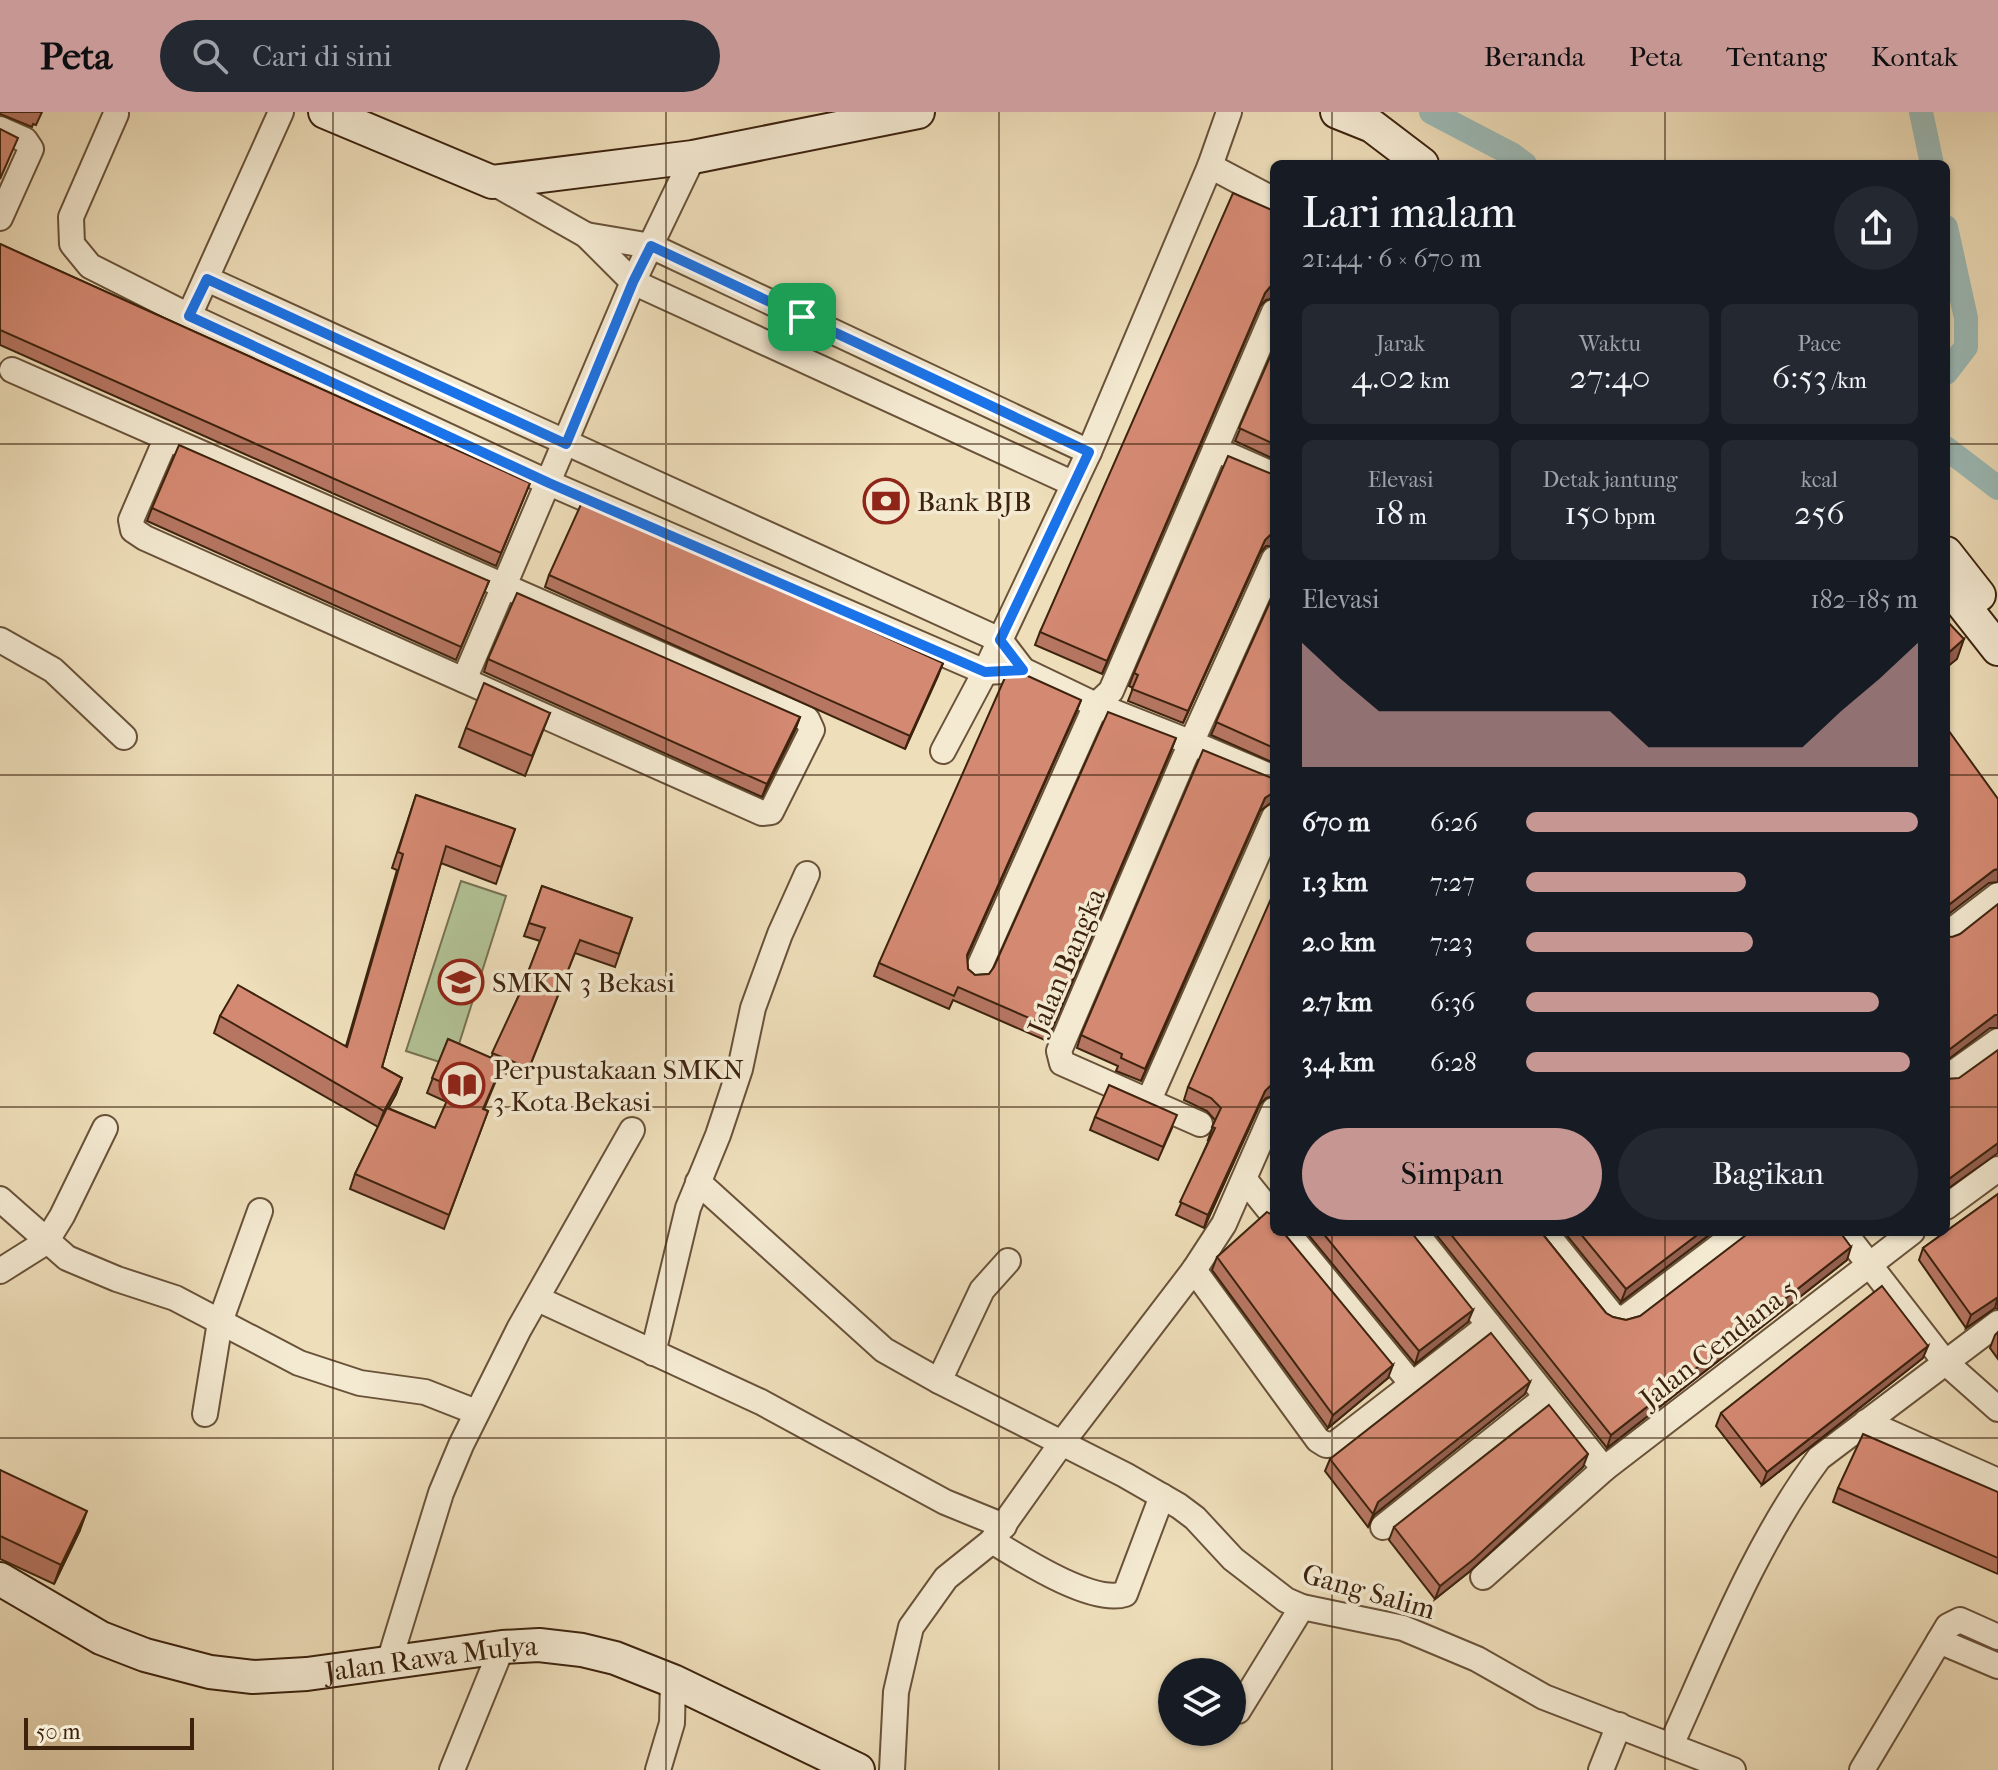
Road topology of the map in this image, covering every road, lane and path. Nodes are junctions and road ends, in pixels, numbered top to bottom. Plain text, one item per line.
1 (281, 112) edge
2 (325, 112) edge
3 (918, 112) edge
4 (1229, 112) edge
5 (1337, 112) edge
6 (116, 114) dead end
7 (0, 129) edge
8 (693, 157) junction
9 (1417, 160) edge
10 (1210, 166) junction
11 (492, 182) junction
12 (1270, 198) edge
13 (0, 218) edge
14 (586, 235) junction
15 (651, 246) junction
16 (207, 279) junction
17 (633, 282) junction
18 (189, 316) junction
19 (1270, 321) edge
20 (12, 370) dead end
21 (166, 439) junction
22 (566, 444) junction
23 (1215, 449) junction
24 (1089, 452) junction
25 (1270, 473) edge
26 (549, 483) junction
27 (1074, 484) junction
28 (1950, 558) edge
29 (1270, 568) edge
30 (504, 585) junction
31 (1950, 588) edge
32 (1998, 619) edge
33 (0, 640) edge
34 (1000, 640) junction
35 (1998, 649) edge
36 (1023, 670) junction
37 (985, 672) junction
38 (464, 680) junction
39 (1096, 705) junction
40 (124, 737) dead end
41 (1192, 743) junction
42 (943, 751) dead end
43 (1270, 776) edge
44 (1270, 826) edge
45 (807, 874) dead end
46 (1998, 895) edge
47 (1950, 932) edge
48 (976, 974) edge
49 (1998, 1041) edge
50 (1950, 1075) edge
51 (1149, 1100) junction
52 (1270, 1120) edge
53 (1200, 1124) dead end
54 (105, 1128) dead end
55 (632, 1130) dead end
56 (1998, 1169) edge
57 (1245, 1180) junction
58 (698, 1182) junction
59 (0, 1199) edge
60 (1950, 1204) edge
61 (260, 1211) dead end
62 (1270, 1211) edge
63 (1290, 1236) edge
64 (1418, 1236) edge
65 (1555, 1236) edge
66 (1733, 1236) edge
67 (1847, 1236) edge
68 (1907, 1236) edge
69 (46, 1242) junction
70 (1008, 1261) dead end
71 (1869, 1264) junction
72 (1194, 1270) junction
73 (0, 1271) edge
74 (538, 1299) junction
75 (220, 1322) junction
76 (1998, 1323) edge
77 (1489, 1325) junction
78 (653, 1353) junction
79 (1945, 1362) junction
80 (939, 1381) junction
81 (1412, 1384) junction
82 (1545, 1398) junction
83 (1998, 1409) edge
84 (476, 1412) junction
85 (205, 1414) dead end
86 (1866, 1422) junction
87 (1061, 1444) junction
88 (1604, 1469) junction
89 (1998, 1481) edge
90 (1162, 1496) junction
91 (1383, 1527) dead end
92 (998, 1534) junction
93 (1483, 1577) dead end
94 (0, 1579) edge
95 (1302, 1607) junction
96 (1998, 1637) edge
97 (1939, 1641) junction
98 (502, 1647) junction
99 (389, 1662) junction
100 (1998, 1666) edge
101 (673, 1681) junction
102 (1246, 1698) edge
103 (1619, 1725) junction
104 (1671, 1745) junction
105 (452, 1770) edge
106 (658, 1770) edge
107 (858, 1770) edge
108 (892, 1770) edge
109 (1601, 1770) edge
110 (1733, 1770) edge
111 (1862, 1770) edge

1 - 16 street
2 - 11 main road
3 - 8 main road
4 - 10 street
5 - 9 main road
6 - 18 street
7 - 13 street
8 - 11 main road
8 - 15 street
10 - 12 street
10 - 24 street
11 - 14 street
14 - 15 street
14 - 17 street
15 - 17 street
15 - 24 street
16 - 18 street
16 - 22 street
17 - 22 street
17 - 27 street
18 - 26 street
19 - 23 street
20 - 21 street
21 - 30 street
21 - 38 street
22 - 26 street
22 - 34 street
23 - 25 street
23 - 39 street
24 - 27 street
26 - 30 street
26 - 37 street
27 - 34 street
28 - 32 main road
29 - 41 street
30 - 38 street
30 - 38 street
31 - 35 main road
33 - 40 street
34 - 36 street
34 - 37 street
36 - 37 street
36 - 39 street
37 - 42 street
39 - 41 street
39 - 48 street
41 - 43 street
41 - 51 street, Jalan Bangka
44 - 51 street
45 - 58 street
46 - 47 street
49 - 50 street
51 - 53 street, Jalan Bangka
52 - 57 street
54 - 69 street
55 - 74 street
56 - 60 street
57 - 62 street
57 - 72 street
58 - 78 street
58 - 80 street, Gang Salim
59 - 69 street
61 - 75 street
63 - 81 street
64 - 77 street
65 - 66 street
67 - 71 street
68 - 71 street, Jalan Cendana 5
69 - 73 street
69 - 75 street
70 - 80 street
71 - 79 street
71 - 88 street, Jalan Cendana 5
72 - 81 street
72 - 87 street
74 - 78 street
74 - 84 street
75 - 84 street
75 - 85 street
76 - 79 street
77 - 81 street
77 - 82 street
78 - 92 street
79 - 83 street
79 - 86 street
80 - 87 street, Gang Salim
82 - 88 street
82 - 91 street
84 - 99 street
86 - 89 street
86 - 104 street
87 - 90 street, Gang Salim
87 - 92 street
88 - 93 street, Jalan Cendana 5
90 - 92 street
90 - 95 street, Gang Salim
92 - 108 street
94 - 99 main road, Jalan Rawa Mulya
95 - 102 street
95 - 103 street, Gang Salim
96 - 97 street
97 - 100 street
97 - 111 street
98 - 99 main road, Jalan Rawa Mulya
98 - 101 main road, Jalan Rawa Mulya
98 - 105 street
101 - 106 street
101 - 107 main road, Jalan Rawa Mulya
103 - 104 street, Gang Salim
103 - 109 street
104 - 110 street, Gang Salim

